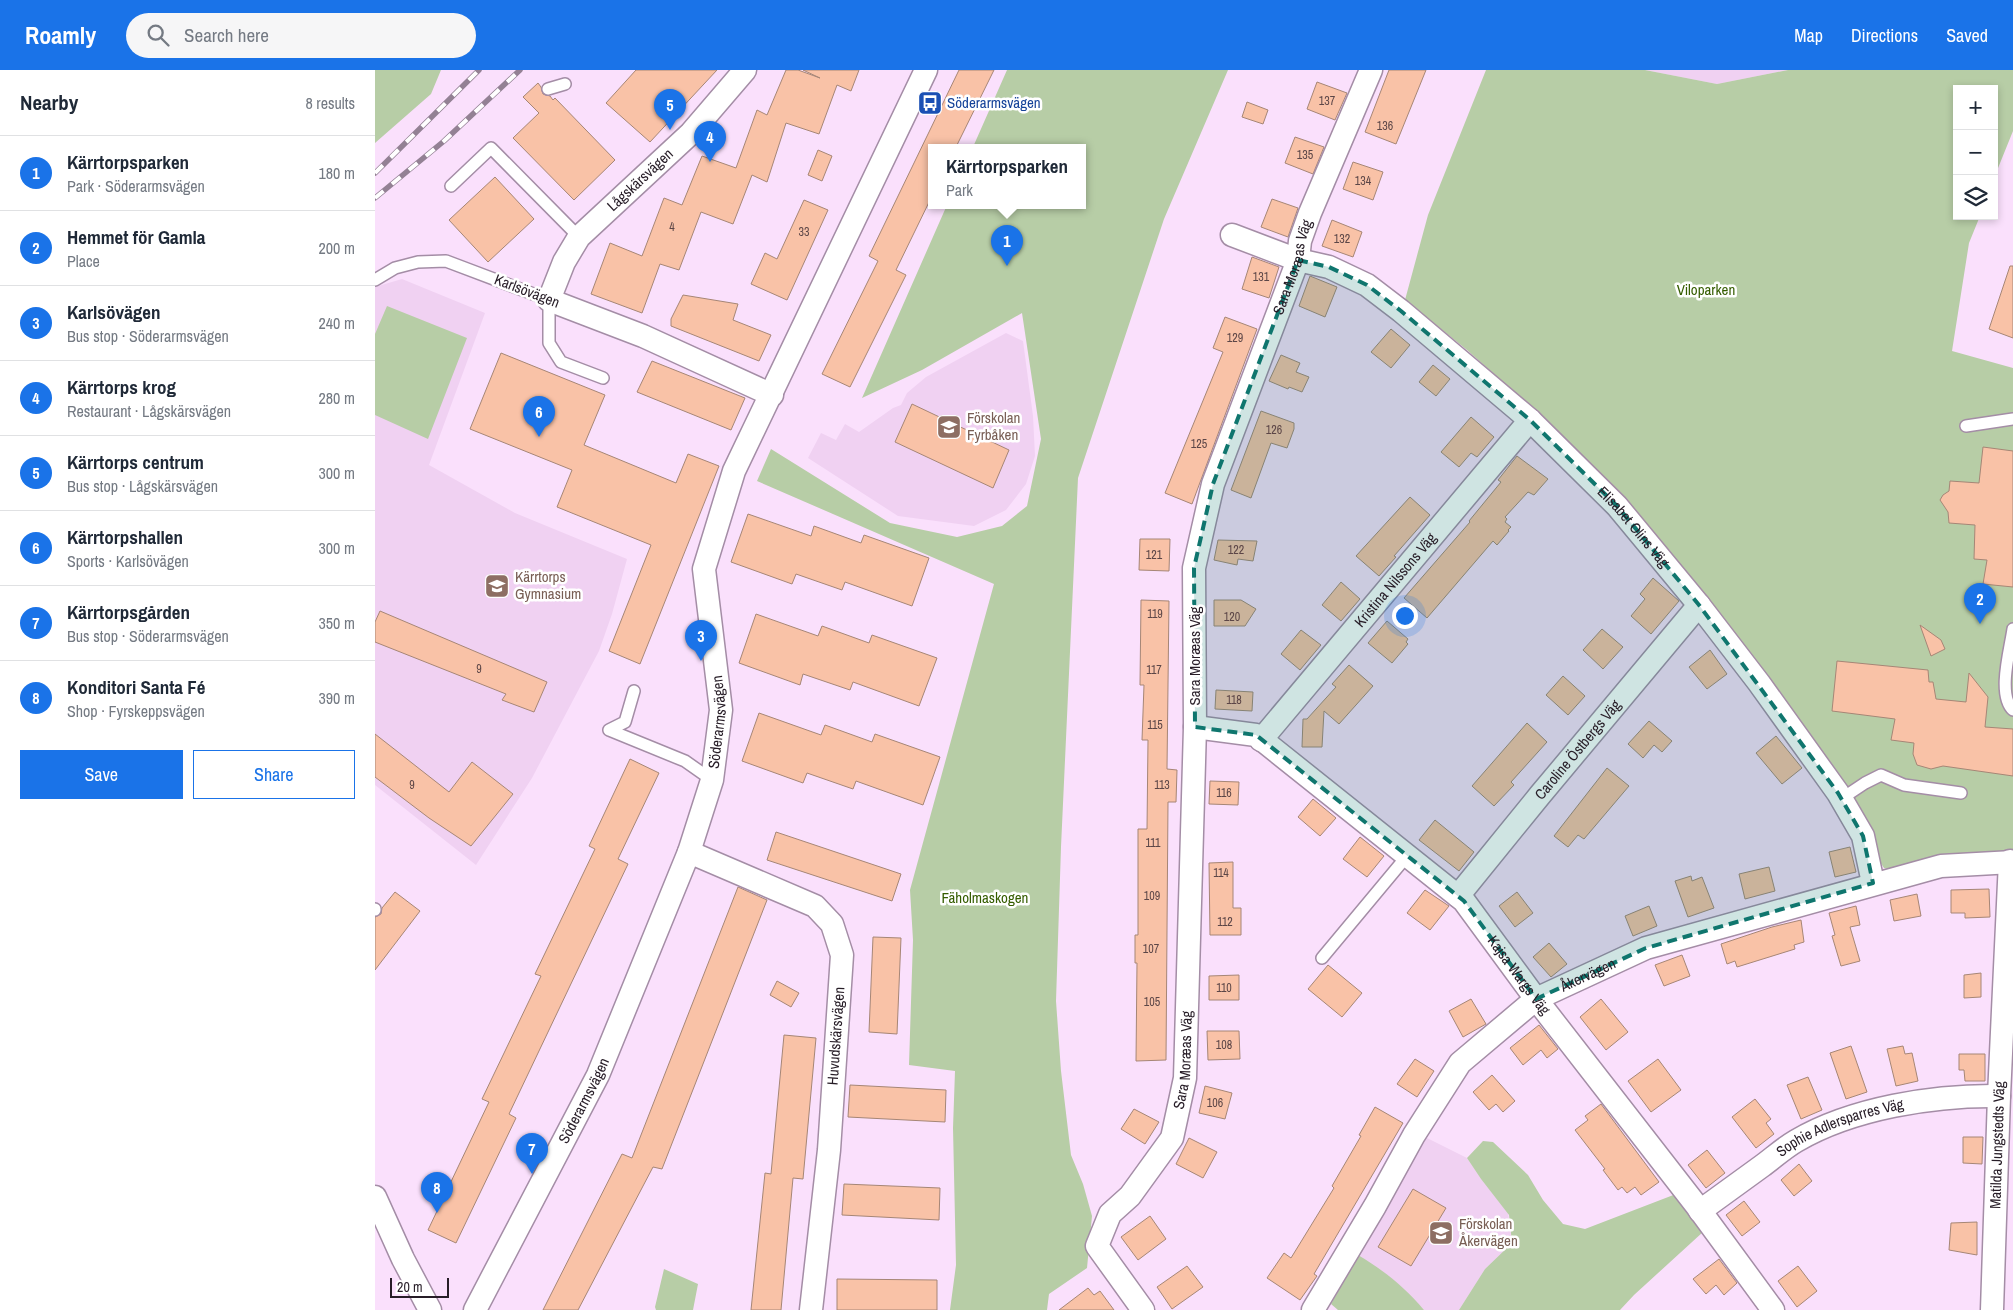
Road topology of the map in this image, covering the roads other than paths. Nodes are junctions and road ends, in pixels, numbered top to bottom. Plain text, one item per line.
1 (745, 70) edge
2 (926, 70) edge
3 (1371, 70) edge
4 (565, 84) dead end
5 (548, 89) dead end
6 (451, 186) dead end
7 (1232, 235) dead end
8 (579, 237) junction
9 (1297, 260) junction
10 (375, 280) edge
11 (549, 300) junction
12 (603, 378) dead end
13 (772, 395) junction
14 (2013, 419) edge
15 (1530, 420) junction
16 (1965, 426) dead end
17 (1699, 605) junction
18 (2013, 629) edge
19 (634, 691) dead end
20 (2013, 710) edge
21 (1195, 728) junction
22 (1261, 740) junction
23 (712, 780) junction
24 (1961, 793) dead end
25 (1841, 799) junction
26 (689, 852) junction
27 (1407, 856) junction
28 (2011, 861) edge
29 (1873, 883) junction
30 (1458, 896) junction
31 (1322, 958) dead end
32 (1536, 999) junction
33 (1999, 1096) junction
34 (378, 1202) edge
35 (1700, 1211) junction
36 (430, 1310) edge
37 (475, 1310) edge
38 (811, 1310) edge
39 (1143, 1310) edge
40 (1313, 1310) edge
41 (1773, 1310) edge
42 (1992, 1310) edge

1 - 8 street, Lågskärsvägen
2 - 13 street, Söderarmsvägen
3 - 9 street, Sara Moræas Väg
4 - 5 lane
6 - 8 lane
7 - 9 street, Elisabet Olins Väg
8 - 11 street, Lågskärsvägen
9 - 15 street, Elisabet Olins Väg
9 - 21 street, Sara Moræas Väg
10 - 11 lane, Karlsövägen
11 - 12 lane
11 - 13 street, Karlsövägen
13 - 23 street, Söderarmsvägen
14 - 16 lane
15 - 17 street, Elisabet Olins Väg
15 - 22 street, Kristina Nilssons Väg
17 - 25 street, Elisabet Olins Väg
17 - 30 street, Caroline Östbergs Väg
18 - 20 lane
19 - 23 lane
21 - 22 street, Kajsa Wargs Väg
21 - 39 street, Sara Moræas Väg
22 - 27 street, Kajsa Wargs Väg
23 - 26 street, Söderarmsvägen
24 - 25 lane
25 - 29 street, Elisabet Olins Väg
26 - 37 street, Söderarmsvägen
26 - 38 street, Huvudskärsvägen
27 - 30 street, Kajsa Wargs Väg
27 - 31 lane
28 - 29 street, Åkervägen
28 - 33 street, Matilda Jungstedts Väg
29 - 32 street, Åkervägen
30 - 32 street, Kajsa Wargs Väg
32 - 35 street, Kajsa Wargs Väg
32 - 40 street, Åkervägen
33 - 35 street, Sophie Adlersparres Väg
33 - 42 street, Matilda Jungstedts Väg
34 - 36 street
35 - 41 street, Kajsa Wargs Väg

